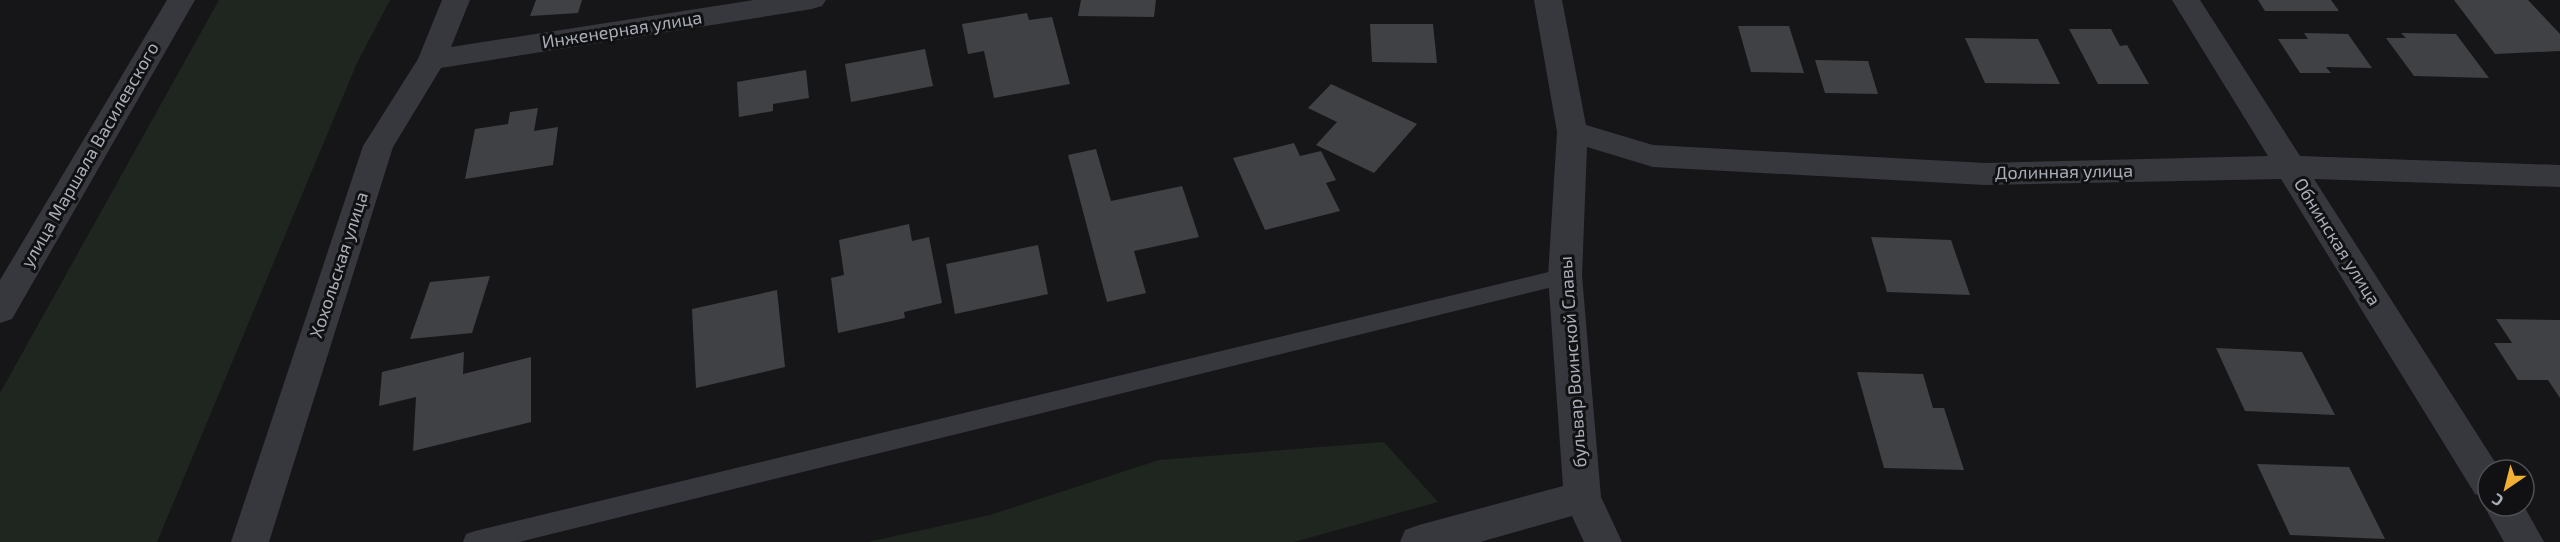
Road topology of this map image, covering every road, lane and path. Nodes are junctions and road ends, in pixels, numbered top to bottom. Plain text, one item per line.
1 (181, 0) edge
2 (456, 0) edge
3 (812, 0) edge
4 (1548, 0) edge
5 (2186, 0) edge
6 (432, 60) junction
7 (1572, 132) junction
8 (2291, 167) junction
9 (2560, 176) edge
10 (1564, 276) junction
11 (0, 310) edge
12 (2476, 464) edge
13 (1582, 497) junction
14 (2510, 518) edge
15 (250, 542) edge
16 (475, 542) edge
17 (1419, 542) edge
18 (1603, 542) edge
19 (2525, 542) edge

1 - 11 street, улица Маршала Василевского
2 - 6 street, Хохольская улица
3 - 6 street, Инженерная улица
4 - 7 street, бульвар Воинской Славы
5 - 8 street, Обнинская улица
6 - 15 street, Хохольская улица
7 - 8 street, Долинная улица
7 - 10 street, бульвар Воинской Славы
8 - 9 street, Долинная улица
8 - 12 street, Обнинская улица
10 - 13 street, бульвар Воинской Славы
10 - 16 lane
13 - 17 street
13 - 18 street, бульвар Воинской Славы
14 - 19 street

